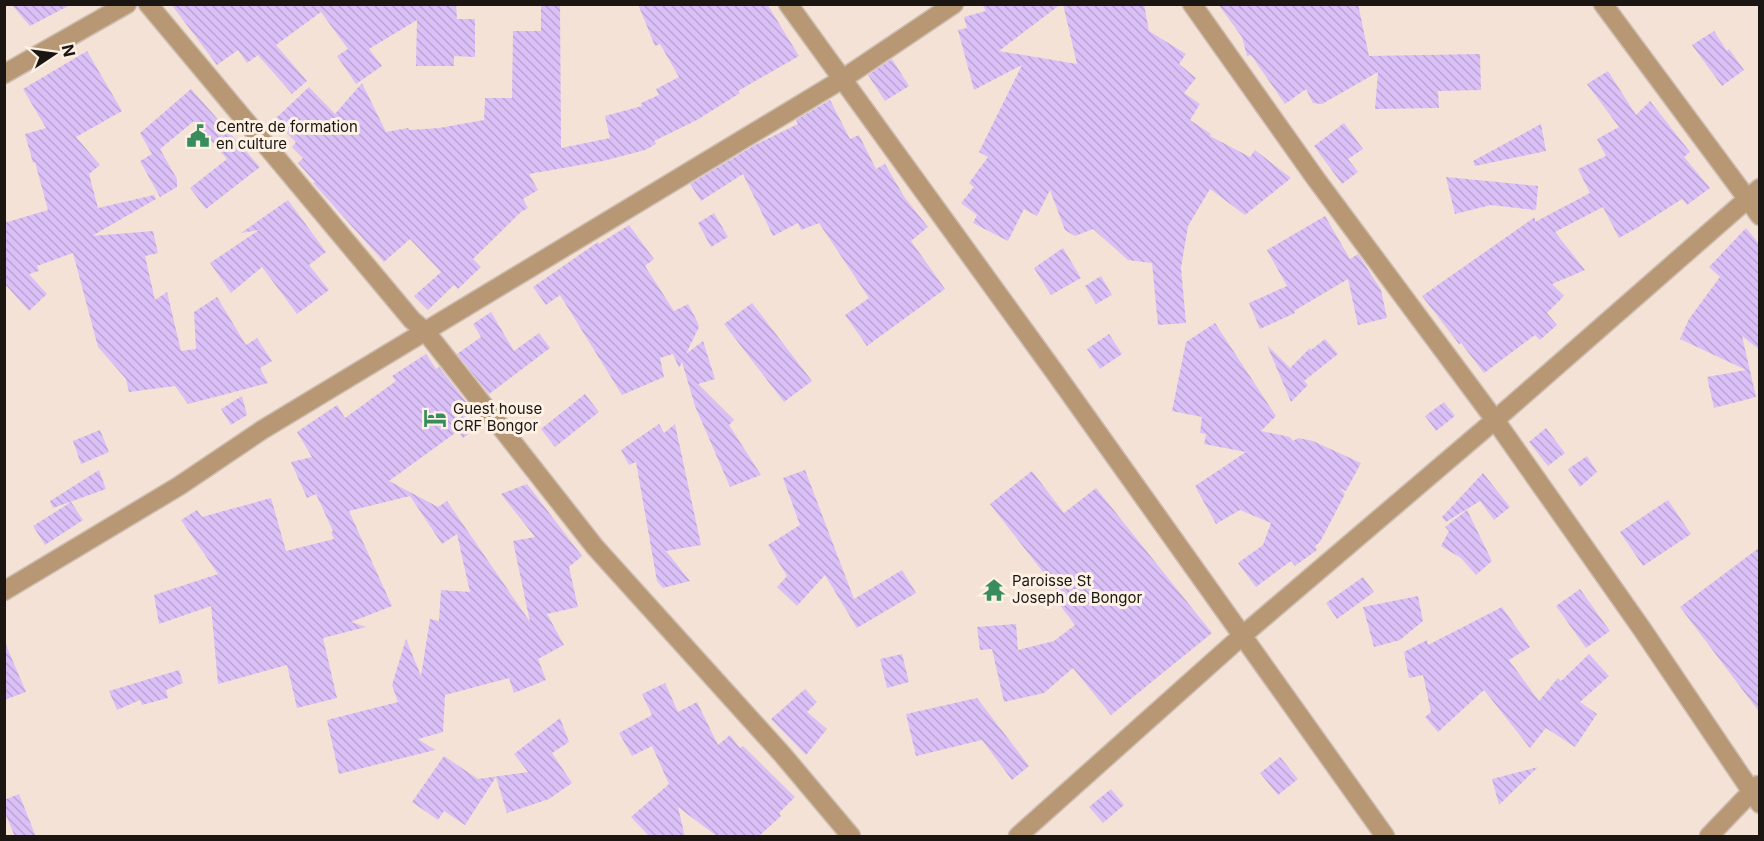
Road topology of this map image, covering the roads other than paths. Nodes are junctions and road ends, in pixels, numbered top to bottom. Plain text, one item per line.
1 (127, 4) edge
2 (148, 4) edge
3 (788, 4) edge
4 (954, 4) edge
5 (1192, 4) edge
6 (1603, 4) edge
7 (4, 74) edge
8 (842, 80) junction
9 (1753, 194) edge
10 (1760, 216) edge
11 (426, 332) junction
12 (1495, 420) junction
13 (4, 591) edge
14 (1243, 635) junction
15 (1757, 793) edge
16 (851, 837) edge
17 (1018, 837) edge
18 (1385, 837) edge
19 (1709, 837) edge

1 - 7 street
2 - 11 street
3 - 8 street
4 - 8 street
5 - 12 street
6 - 9 street
8 - 11 street
8 - 14 street
9 - 10 street
9 - 12 street
11 - 13 street
11 - 16 street
12 - 14 street
12 - 15 street
14 - 17 street
14 - 18 street
15 - 19 street

